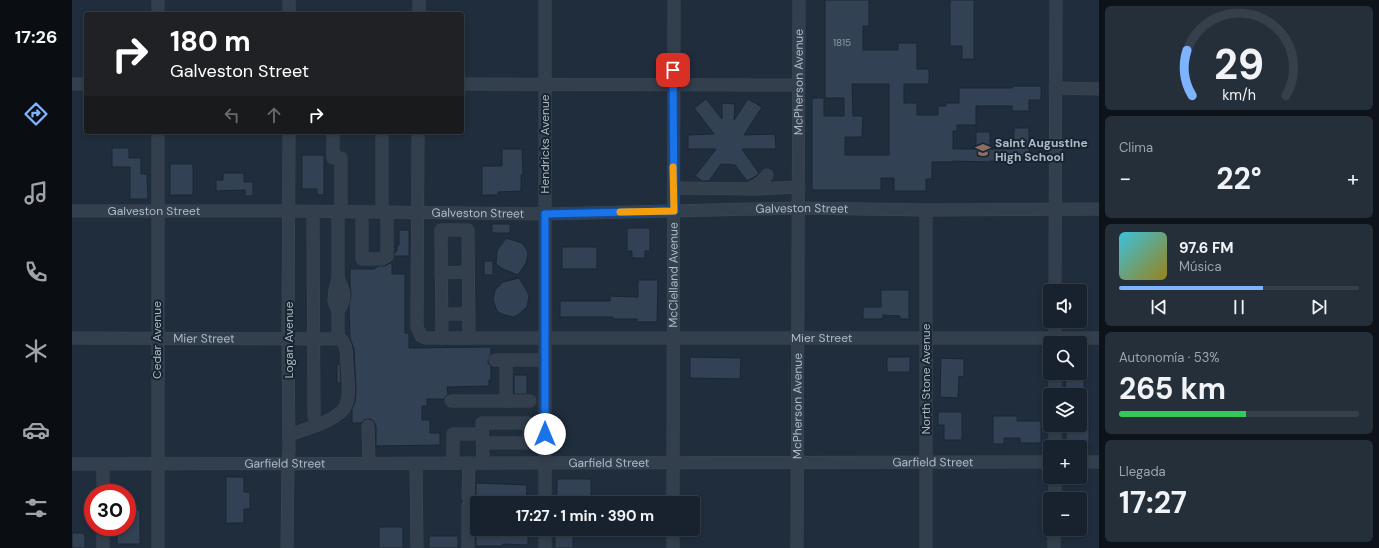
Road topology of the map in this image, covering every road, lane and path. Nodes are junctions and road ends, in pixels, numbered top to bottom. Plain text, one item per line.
1 (158, 0) edge
2 (289, 0) edge
3 (419, 0) edge
4 (545, 0) edge
5 (674, 0) edge
6 (799, 0) edge
7 (1056, 0) edge
8 (158, 12) edge
9 (289, 12) edge
10 (418, 12) edge
11 (72, 84) edge
12 (84, 84) edge
13 (464, 84) edge
14 (545, 84) junction
15 (673, 84) junction
16 (799, 85) junction
17 (1056, 88) junction
18 (1099, 89) edge
19 (158, 134) edge
20 (289, 134) edge
21 (332, 134) edge
22 (382, 134) edge
23 (418, 134) edge
24 (767, 175) dead end
25 (799, 187) junction
26 (674, 188) junction
27 (749, 189) junction
28 (799, 208) junction
29 (1055, 208) junction
30 (1099, 209) edge
31 (926, 210) junction
32 (72, 211) edge
33 (289, 211) junction
34 (674, 211) junction
35 (157, 212) junction
36 (313, 212) junction
37 (340, 212) junction
38 (362, 212) junction
39 (385, 212) junction
40 (417, 212) junction
41 (545, 214) junction
42 (468, 272) junction
43 (441, 273) junction
44 (1055, 284) edge
45 (442, 314) junction
46 (469, 314) junction
47 (72, 338) edge
48 (157, 338) junction
49 (314, 338) junction
50 (338, 338) junction
51 (442, 338) junction
52 (469, 338) junction
53 (522, 338) junction
54 (545, 338) junction
55 (673, 338) junction
56 (798, 338) junction
57 (926, 338) junction
58 (1099, 338) edge
59 (288, 339) junction
60 (1087, 339) edge
61 (1043, 341) edge
62 (522, 360) junction
63 (545, 360) junction
64 (450, 401) dead end
65 (506, 401) junction
66 (530, 401) dead end
67 (314, 417) dead end
68 (368, 426) dead end
69 (474, 434) dead end
70 (289, 435) junction
71 (482, 444) dead end
72 (926, 462) junction
73 (1043, 462) edge
74 (1087, 462) edge
75 (1099, 462) edge
76 (369, 463) junction
77 (416, 463) junction
78 (453, 463) junction
79 (469, 463) junction
80 (483, 463) junction
81 (673, 463) junction
82 (72, 464) edge
83 (103, 464) junction
84 (158, 464) junction
85 (288, 464) junction
86 (545, 464) junction
87 (798, 464) junction
88 (103, 484) edge
89 (545, 496) edge
90 (673, 496) edge
91 (103, 536) edge
92 (545, 536) edge
93 (673, 536) edge
94 (1054, 536) edge
95 (103, 548) edge
96 (158, 548) edge
97 (288, 548) edge
98 (417, 548) edge
99 (468, 548) edge
100 (545, 548) edge
101 (673, 548) edge
102 (797, 548) edge
103 (926, 548) edge
104 (1054, 548) edge

1 - 8 street
2 - 9 street
3 - 10 street
4 - 14 street, Hendricks Avenue
5 - 15 street, McClelland Avenue
6 - 16 street, McPherson Avenue
7 - 17 street
11 - 12 street
13 - 14 street
14 - 15 street
14 - 41 street, Hendricks Avenue
15 - 16 street
15 - 26 street, McClelland Avenue
16 - 25 street, McPherson Avenue
17 - 18 street
17 - 29 street
19 - 35 street, Cedar Avenue
20 - 33 street, Logan Avenue
21 - 37 street
22 - 39 street
23 - 40 street
24 - 27 street
25 - 27 street
25 - 28 street, McPherson Avenue
26 - 27 street
26 - 34 street, McClelland Avenue
28 - 31 street, Galveston Street
28 - 34 street, Galveston Street
28 - 56 street, McPherson Avenue
29 - 30 street, Galveston Street
29 - 31 street, Galveston Street
29 - 44 street
31 - 57 street, North Stone Avenue
32 - 35 street, Galveston Street
33 - 35 street, Galveston Street
33 - 36 street, Galveston Street
33 - 59 street, Logan Avenue
34 - 41 street, Galveston Street
34 - 55 street, McClelland Avenue
35 - 48 street, Cedar Avenue
36 - 37 street, Galveston Street
36 - 49 street
37 - 38 street, Galveston Street
37 - 50 street
38 - 39 street, Galveston Street
38 - 39 street
39 - 40 street, Galveston Street
40 - 41 street, Galveston Street
40 - 51 street, Mier Street
41 - 54 street, Hendricks Avenue
42 - 43 street
42 - 43 street
42 - 46 street
43 - 45 street
45 - 46 street
45 - 51 street
46 - 52 street
47 - 48 street, Mier Street
48 - 59 street, Mier Street
48 - 84 street, Cedar Avenue
49 - 50 street, Mier Street
49 - 59 street, Mier Street
49 - 67 street
50 - 70 street
51 - 52 street, Mier Street
52 - 53 street, Mier Street
53 - 54 street, Mier Street
53 - 62 street
54 - 55 street, Mier Street
54 - 63 street, Hendricks Avenue
55 - 56 street, Mier Street
55 - 81 street, McClelland Avenue
56 - 57 street, Mier Street
56 - 87 street, McPherson Avenue
57 - 61 street, Mier Street
57 - 72 street, North Stone Avenue
58 - 60 street, Mier Street
59 - 70 street, Logan Avenue
62 - 63 street
62 - 65 street
63 - 86 street, Hendricks Avenue
64 - 65 street
65 - 66 street
68 - 76 street
69 - 78 street
70 - 85 street, Logan Avenue
71 - 80 street
72 - 73 street, Garfield Street
72 - 87 street, Garfield Street
72 - 103 street, North Stone Avenue
74 - 75 street
76 - 77 street, Garfield Street
76 - 85 street, Garfield Street
77 - 78 street, Garfield Street
77 - 98 street
78 - 79 street, Garfield Street
79 - 80 street, Garfield Street
79 - 99 street
80 - 86 street, Garfield Street
81 - 86 street, Garfield Street
81 - 87 street, Garfield Street
81 - 90 street, McClelland Avenue
82 - 83 street, Garfield Street
83 - 84 street, Garfield Street
83 - 88 street
84 - 85 street, Garfield Street
84 - 96 street, Cedar Avenue
85 - 97 street, Logan Avenue
86 - 89 street, Hendricks Avenue
87 - 102 street, McPherson Avenue
91 - 95 street
92 - 100 street
93 - 101 street
94 - 104 street

